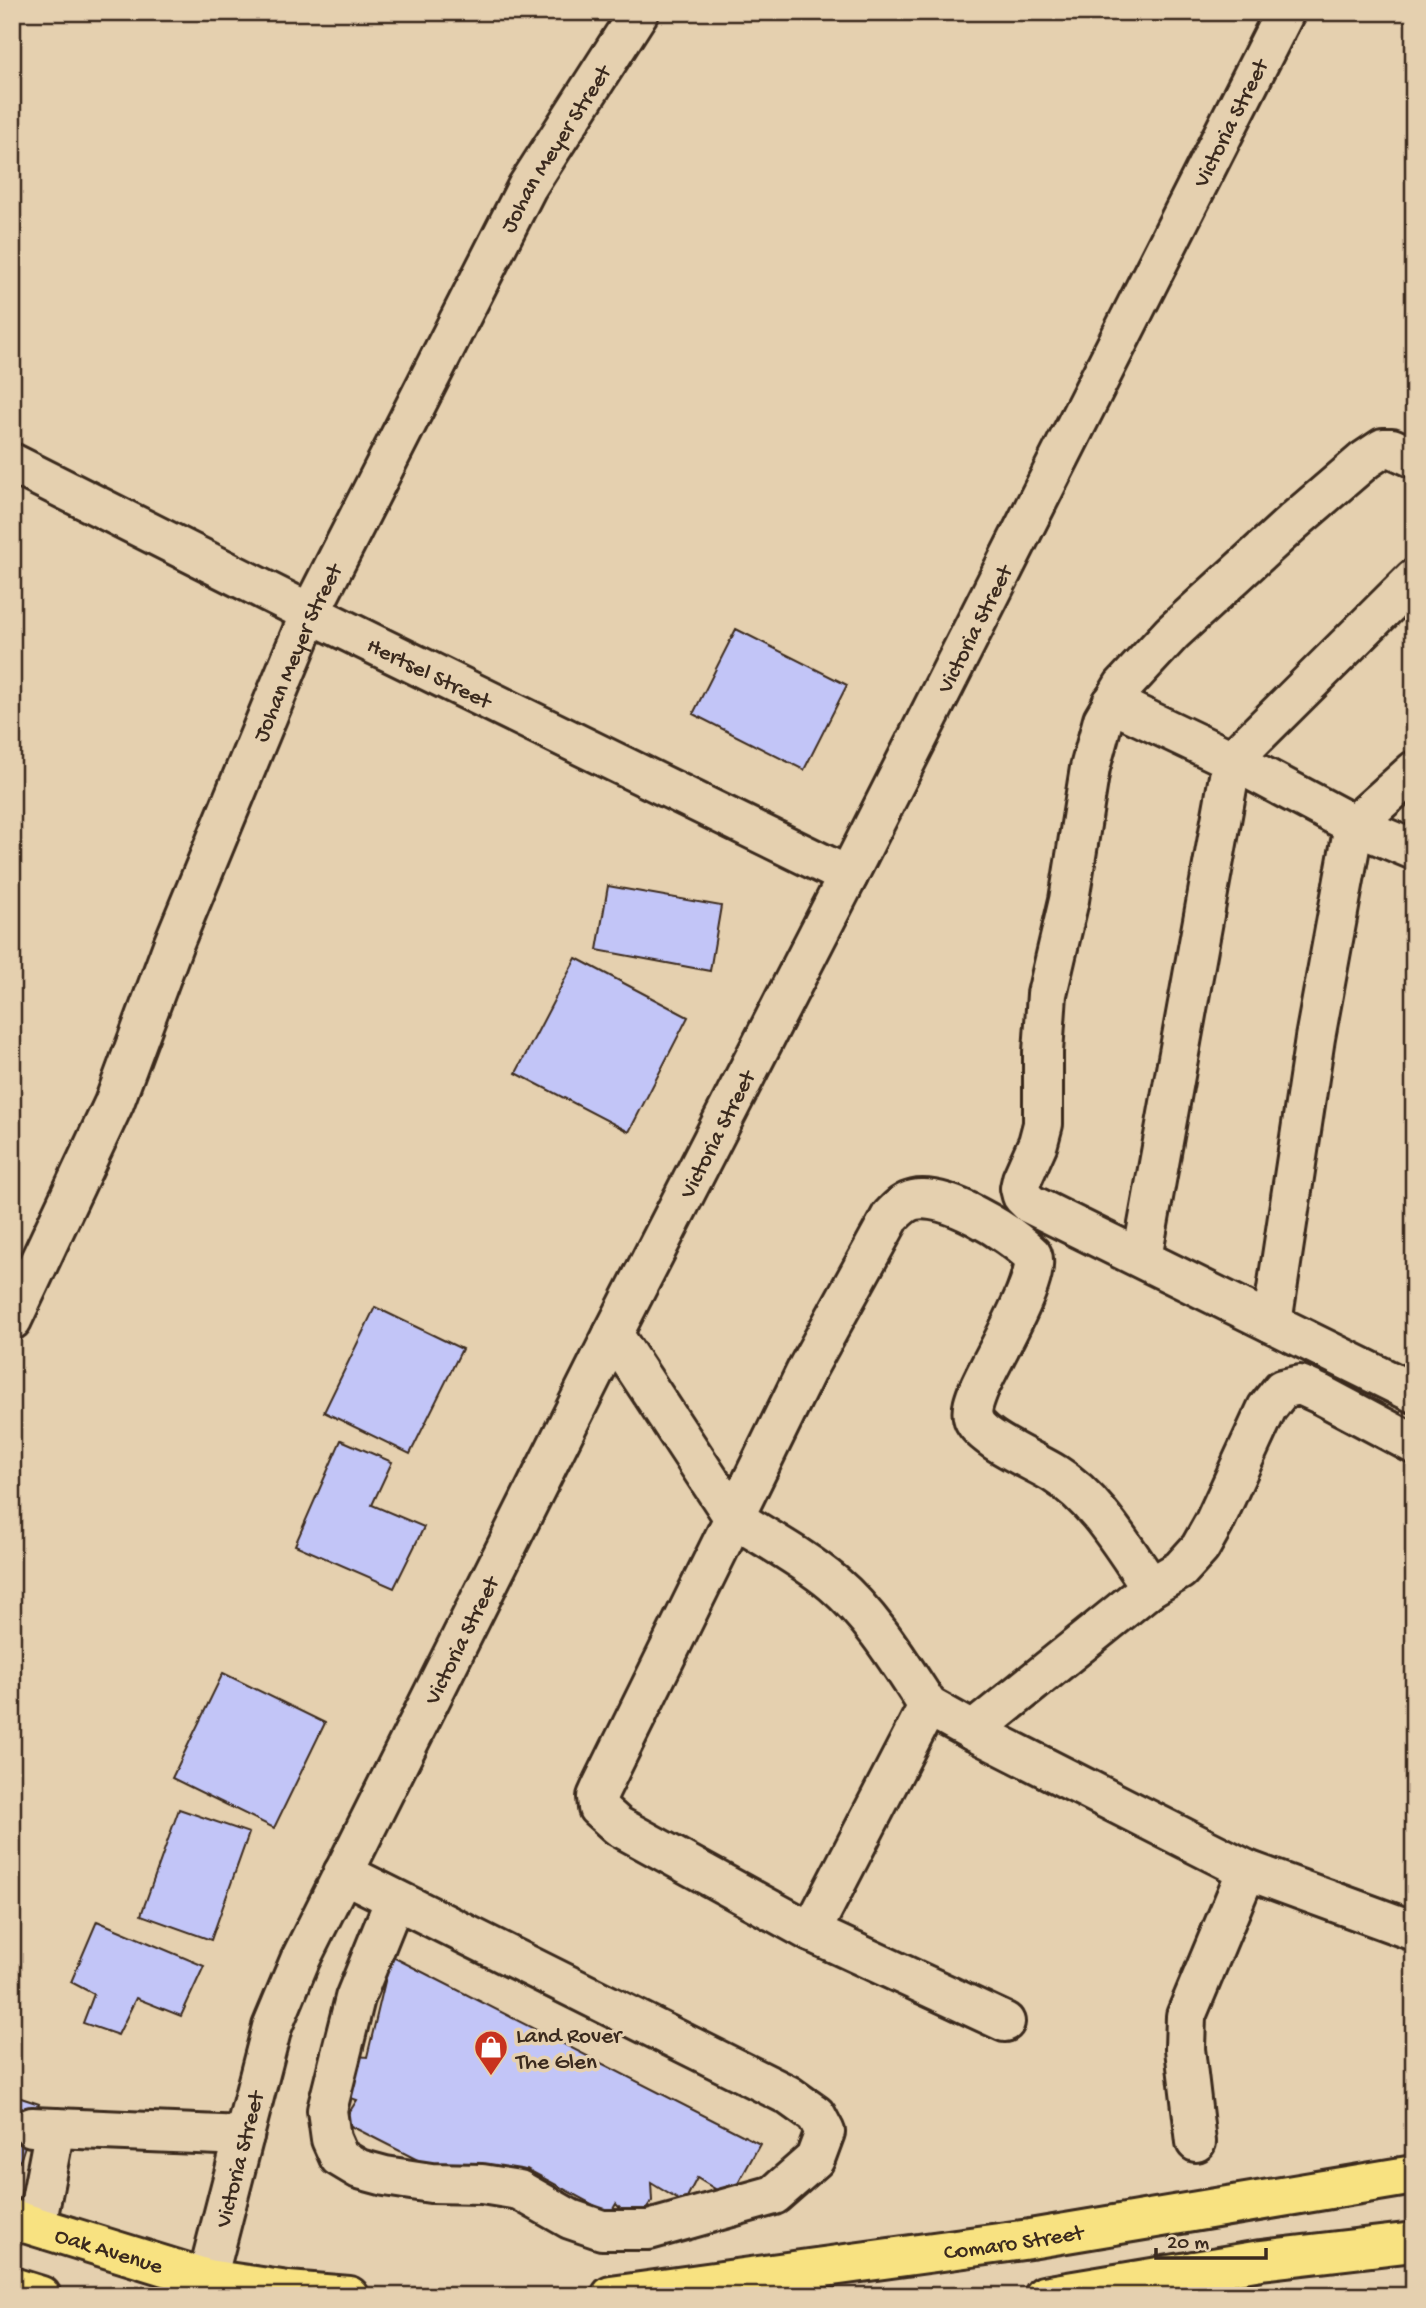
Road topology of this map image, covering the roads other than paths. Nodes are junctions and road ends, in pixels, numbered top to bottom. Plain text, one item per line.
1 (639, 12) edge
2 (1285, 12) edge
3 (1414, 458) edge
4 (12, 463) edge
5 (1414, 579) edge
6 (310, 613) junction
7 (1112, 703) junction
8 (1232, 760) junction
9 (1414, 771) edge
10 (1354, 825) junction
11 (1414, 850) edge
12 (848, 876) junction
13 (1142, 1258) junction
14 (12, 1320) edge
15 (1272, 1323) junction
16 (613, 1334) junction
17 (1414, 1393) edge
18 (1414, 1444) edge
19 (734, 1518) junction
20 (1151, 1587) junction
21 (928, 1706) junction
22 (972, 1731) junction
23 (1247, 1870) junction
24 (343, 1873) junction
25 (395, 1899) junction
26 (1413, 1929) edge
27 (811, 1932) junction
28 (1005, 2022) dead end
29 (244, 2136) junction
30 (1196, 2142) dead end
31 (1413, 2183) edge
32 (24, 2222) edge
33 (1414, 2242) edge
34 (1196, 2283) edge
35 (12, 2287) edge
36 (204, 2287) edge
37 (41, 2296) edge
38 (349, 2296) edge
39 (611, 2296) edge
40 (1044, 2296) edge

1 - 6 street, Johan Meyer Street
2 - 12 street, Victoria Street
3 - 7 street
4 - 6 street, Hertsel Street
5 - 8 street
6 - 12 street, Hertsel Street
6 - 14 street, Johan Meyer Street
7 - 8 street
7 - 13 street
8 - 10 street
8 - 13 street
9 - 10 street
10 - 11 street
10 - 15 street
12 - 16 street, Victoria Street
13 - 15 street
15 - 17 street
16 - 19 street
16 - 24 street, Victoria Street
18 - 20 street
19 - 20 street
19 - 21 street
19 - 27 street
20 - 22 street
21 - 22 street
21 - 27 street
22 - 23 street
23 - 26 street
23 - 30 street
24 - 25 street
24 - 29 street, Victoria Street
25 - 25 street
27 - 28 street
29 - 32 street
29 - 36 street, Victoria Street
31 - 39 main road, Comaro Street
32 - 36 main road, Oak Avenue
33 - 34 main road
34 - 40 main road
35 - 37 main road
36 - 38 main road

